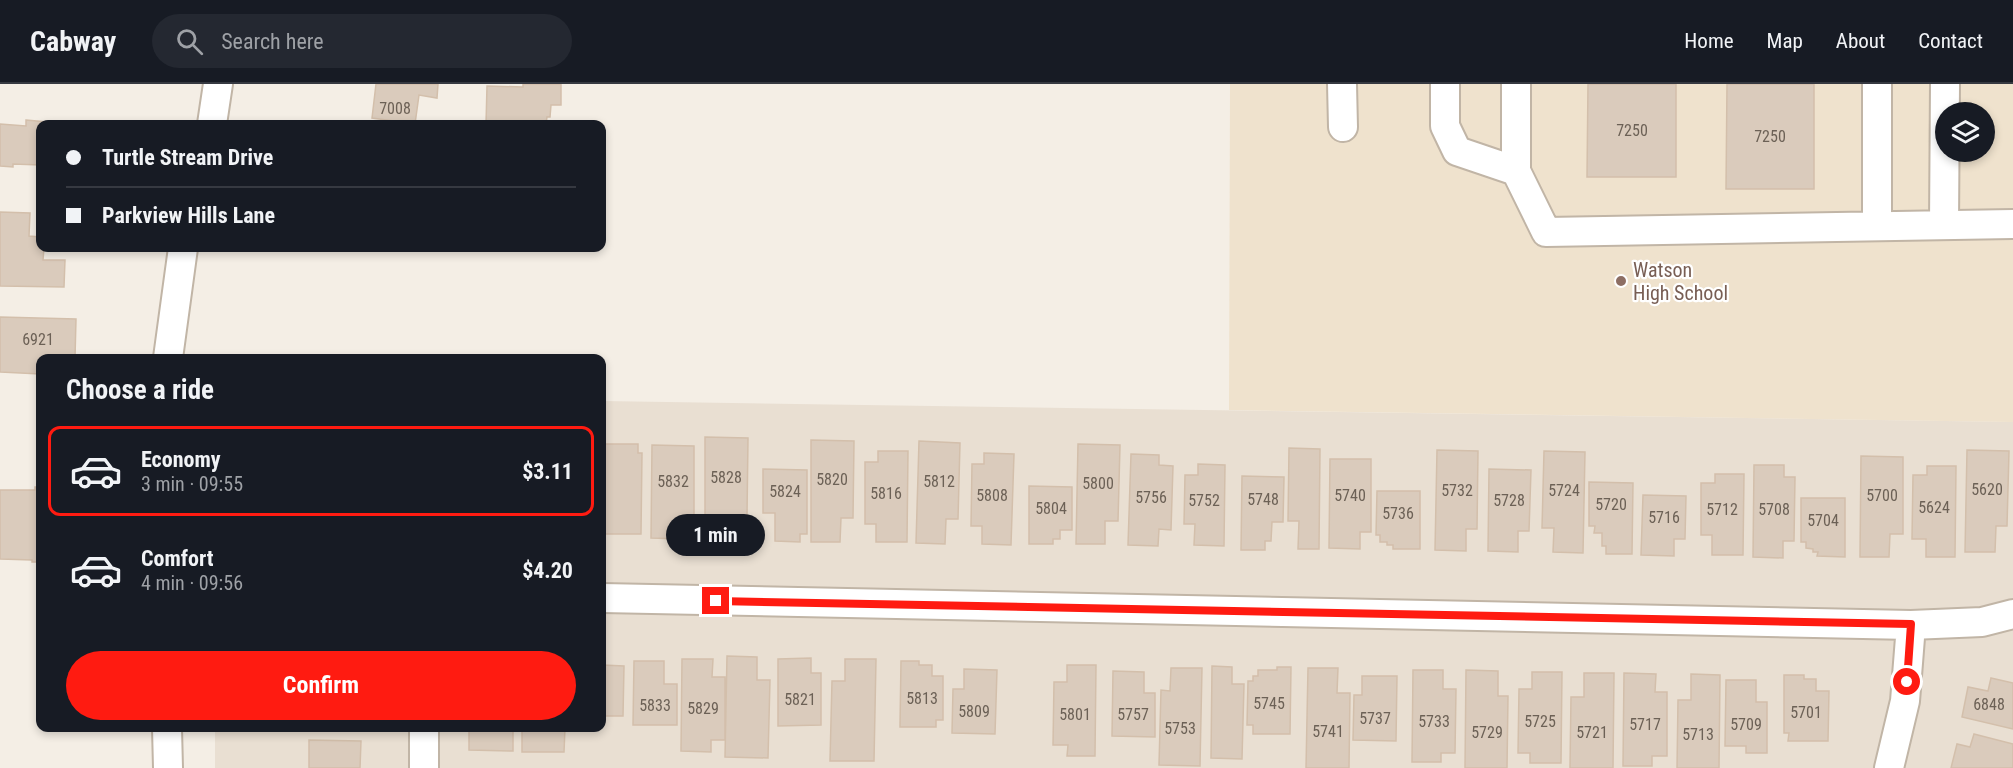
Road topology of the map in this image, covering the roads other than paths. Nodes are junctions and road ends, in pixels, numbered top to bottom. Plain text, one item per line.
1 (218, 84) edge
2 (1342, 84) edge
3 (1445, 84) edge
4 (1516, 84) edge
5 (1877, 84) edge
6 (1945, 84) edge
7 (213, 120) edge
8 (1342, 127) dead end
9 (1516, 171) junction
10 (2013, 224) edge
11 (1877, 225) junction
12 (1944, 225) junction
13 (182, 252) edge
14 (169, 354) edge
15 (606, 598) edge
16 (2013, 614) edge
17 (1911, 624) junction
18 (167, 732) edge
19 (424, 732) edge
20 (168, 768) edge
21 (424, 768) edge
22 (1889, 768) edge

1 - 7 street
2 - 8 street
3 - 9 street
4 - 9 street
5 - 11 street
6 - 12 street
9 - 11 street
10 - 12 street
11 - 12 street
13 - 14 street
15 - 17 street
16 - 17 street
17 - 22 street
18 - 20 street
19 - 21 street

